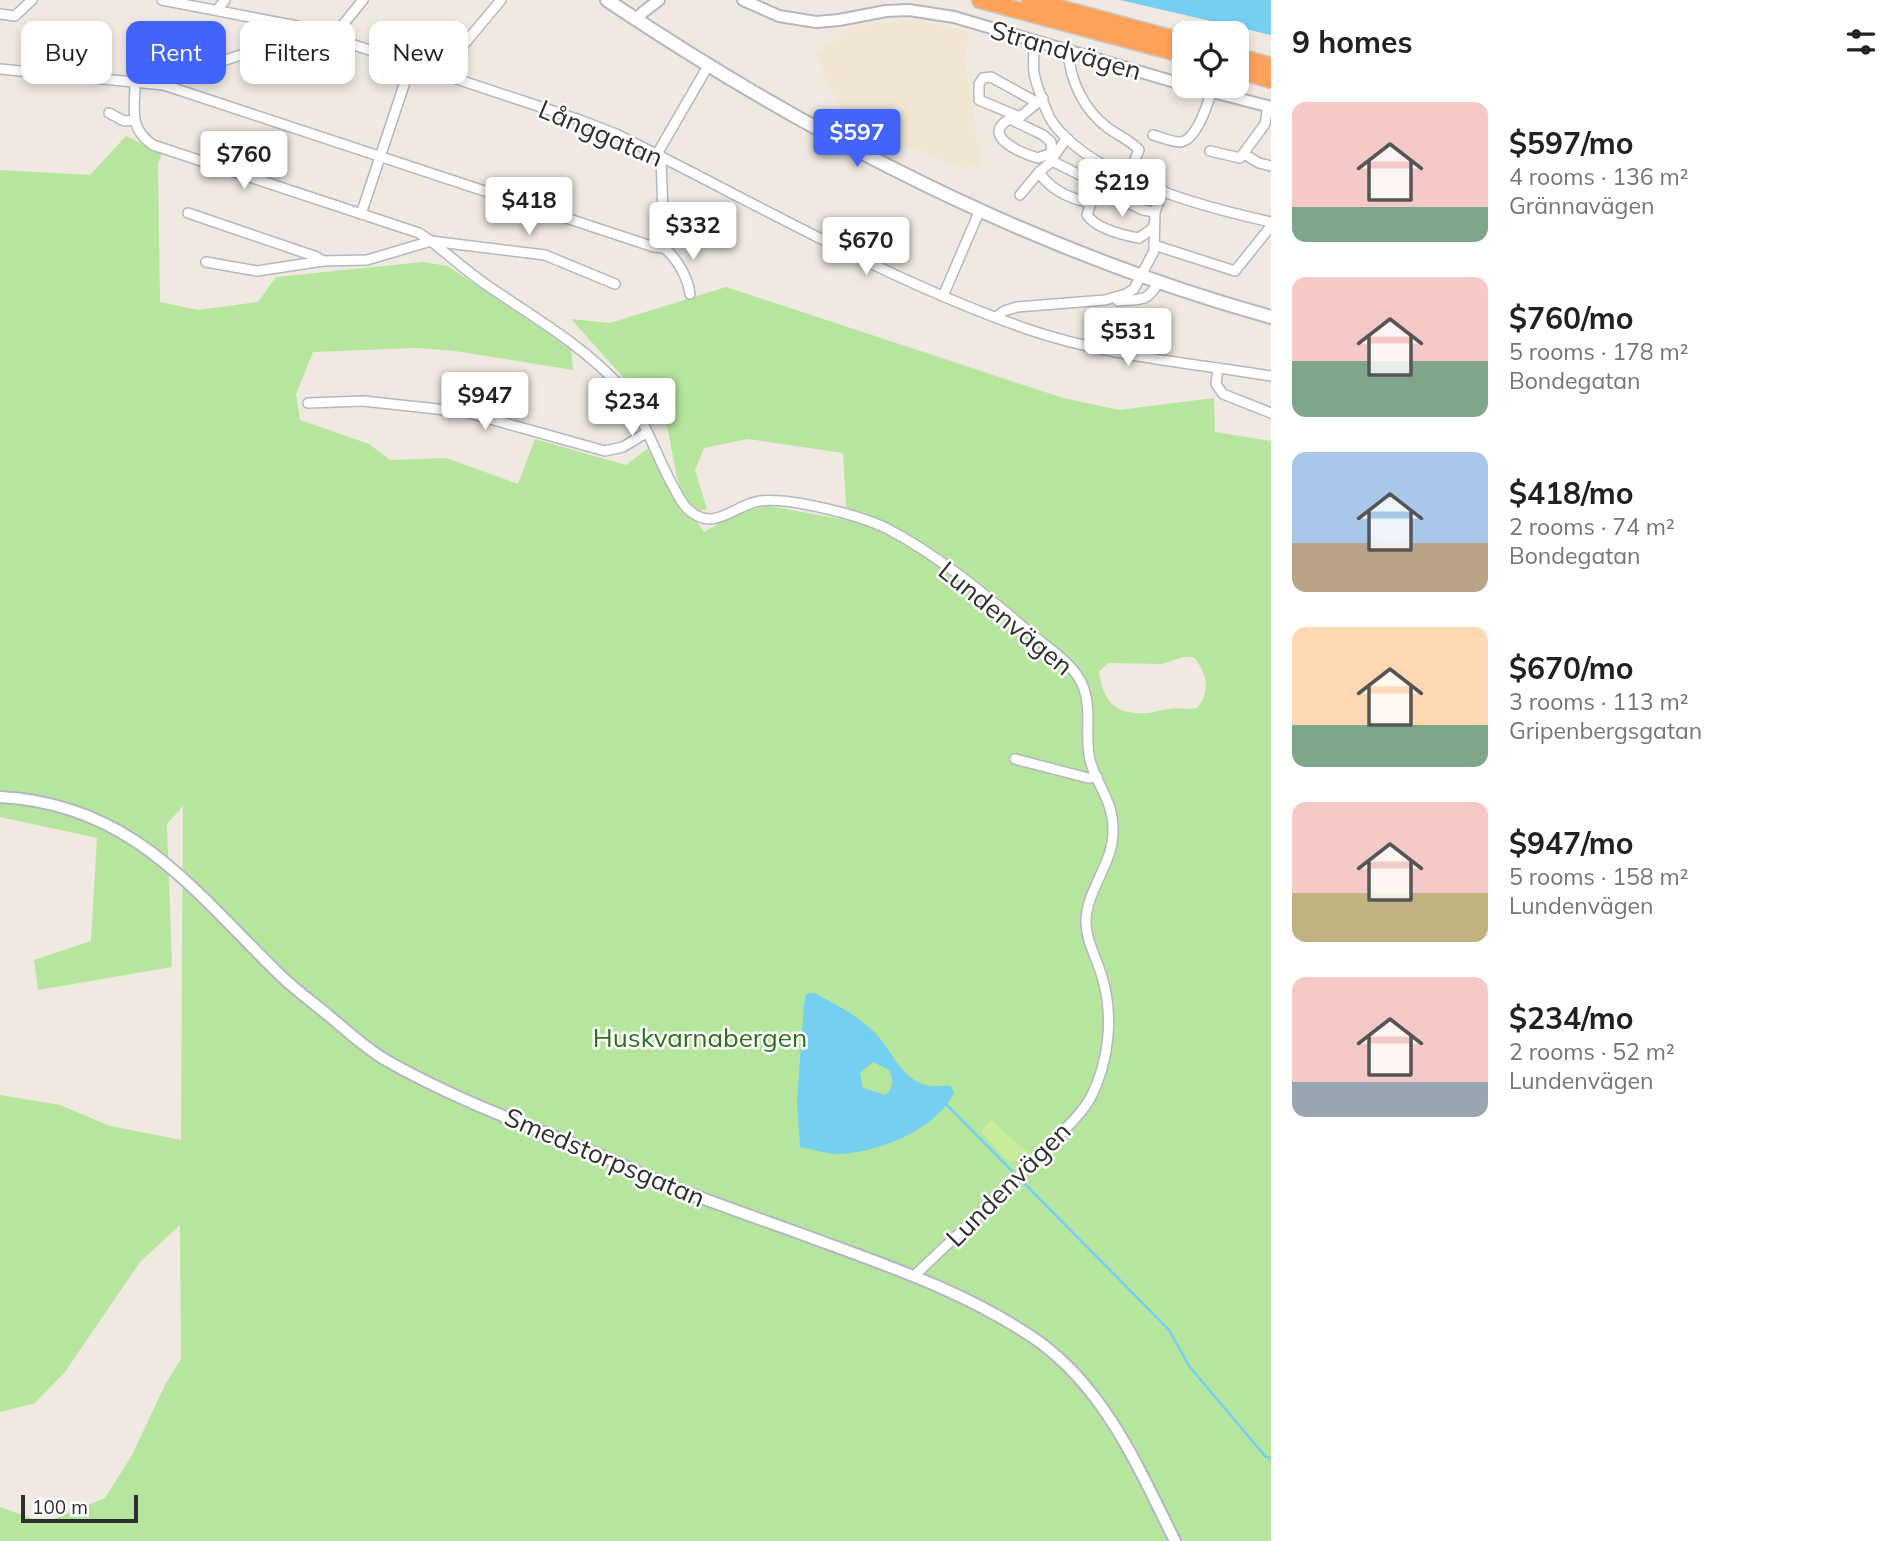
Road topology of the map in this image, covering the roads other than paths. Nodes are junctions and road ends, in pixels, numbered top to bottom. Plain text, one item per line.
1 (32, 0) edge
2 (162, 0) edge
3 (225, 0) edge
4 (363, 0) edge
5 (501, 0) edge
6 (607, 0) edge
7 (659, 0) edge
8 (743, 0) edge
9 (980, 0) edge
10 (1030, 0) edge
11 (217, 10) junction
12 (0, 14) edge
13 (637, 20) junction
14 (268, 21) edge
15 (345, 21) edge
16 (1172, 38) edge
17 (468, 39) edge
18 (1034, 41) junction
19 (1068, 51) junction
20 (1172, 52) edge
21 (240, 55) edge
22 (1249, 60) edge
23 (708, 66) junction
24 (1271, 66) edge
25 (0, 69) edge
26 (1249, 74) edge
27 (1271, 80) edge
28 (126, 81) edge
29 (1172, 81) edge
30 (468, 82) edge
31 (135, 84) edge
32 (154, 84) edge
33 (404, 84) edge
34 (164, 85) junction
35 (1209, 98) edge
36 (1236, 98) edge
37 (1041, 100) junction
38 (1270, 106) edge
39 (109, 113) dead end
40 (134, 120) junction
41 (1153, 135) dead end
42 (1068, 139) junction
43 (1210, 151) dead end
44 (1244, 154) junction
45 (659, 155) junction
46 (380, 156) junction
47 (1053, 156) junction
48 (1098, 161) junction
49 (1271, 166) edge
50 (1040, 172) junction
51 (1128, 176) junction
52 (1097, 180) junction
53 (1163, 190) junction
54 (1020, 195) dead end
55 (1091, 203) junction
56 (980, 210) junction
57 (188, 213) dead end
58 (361, 214) junction
59 (1155, 217) junction
60 (1271, 224) edge
61 (431, 241) junction
62 (1154, 245) junction
63 (664, 248) junction
64 (323, 261) junction
65 (206, 262) dead end
66 (1140, 276) junction
67 (1158, 282) junction
68 (615, 284) dead end
69 (690, 294) dead end
70 (943, 296) junction
71 (1105, 300) junction
72 (996, 317) junction
73 (1271, 317) edge
74 (1218, 368) junction
75 (1271, 376) edge
76 (308, 403) dead end
77 (1271, 413) edge
78 (646, 433) junction
79 (1015, 759) dead end
80 (1097, 777) junction
81 (0, 797) edge
82 (914, 1276) junction
83 (1175, 1541) edge

1 - 12 street
2 - 11 street, Långgatan
3 - 11 street
4 - 15 street
5 - 17 street
6 - 13 main road
7 - 13 street
8 - 18 street, Strandvägen
9 - 20 highway
10 - 16 highway
11 - 14 street, Långgatan
13 - 23 main road
18 - 19 street, Strandvägen
18 - 37 street
19 - 29 street, Strandvägen
19 - 51 street
21 - 34 street
22 - 24 highway
23 - 45 street
23 - 56 main road
25 - 28 street
26 - 27 highway
30 - 45 street, Långgatan
31 - 40 street
32 - 34 street
33 - 46 street
34 - 46 street
35 - 41 street
36 - 38 street, Strandvägen
37 - 37 street
37 - 42 street
38 - 44 street
39 - 40 street
40 - 58 street
42 - 47 street
42 - 48 street
43 - 44 street
44 - 49 street
45 - 63 street
45 - 70 street, Långgatan
46 - 58 street
46 - 63 street
47 - 47 street
47 - 50 street
47 - 52 street
48 - 51 street
48 - 52 street
50 - 54 street
50 - 55 street
51 - 53 street
52 - 55 street
52 - 59 street
53 - 59 street
53 - 60 street
55 - 59 street
56 - 66 main road
56 - 70 street
57 - 64 street
58 - 61 street
59 - 62 street
60 - 62 street
61 - 64 street
61 - 68 street
61 - 78 street, Lundenvägen
62 - 66 street
63 - 69 street
64 - 65 street
66 - 67 main road
66 - 71 street
67 - 71 street
67 - 73 main road
70 - 72 street, Långgatan
71 - 72 street
72 - 74 street, Långgatan
74 - 75 street, Långgatan
74 - 77 street
76 - 78 street
78 - 80 street, Lundenvägen
79 - 80 street
80 - 82 street, Lundenvägen
81 - 82 street, Smedstorpsgatan
82 - 83 street, Smedstorpsgatan

